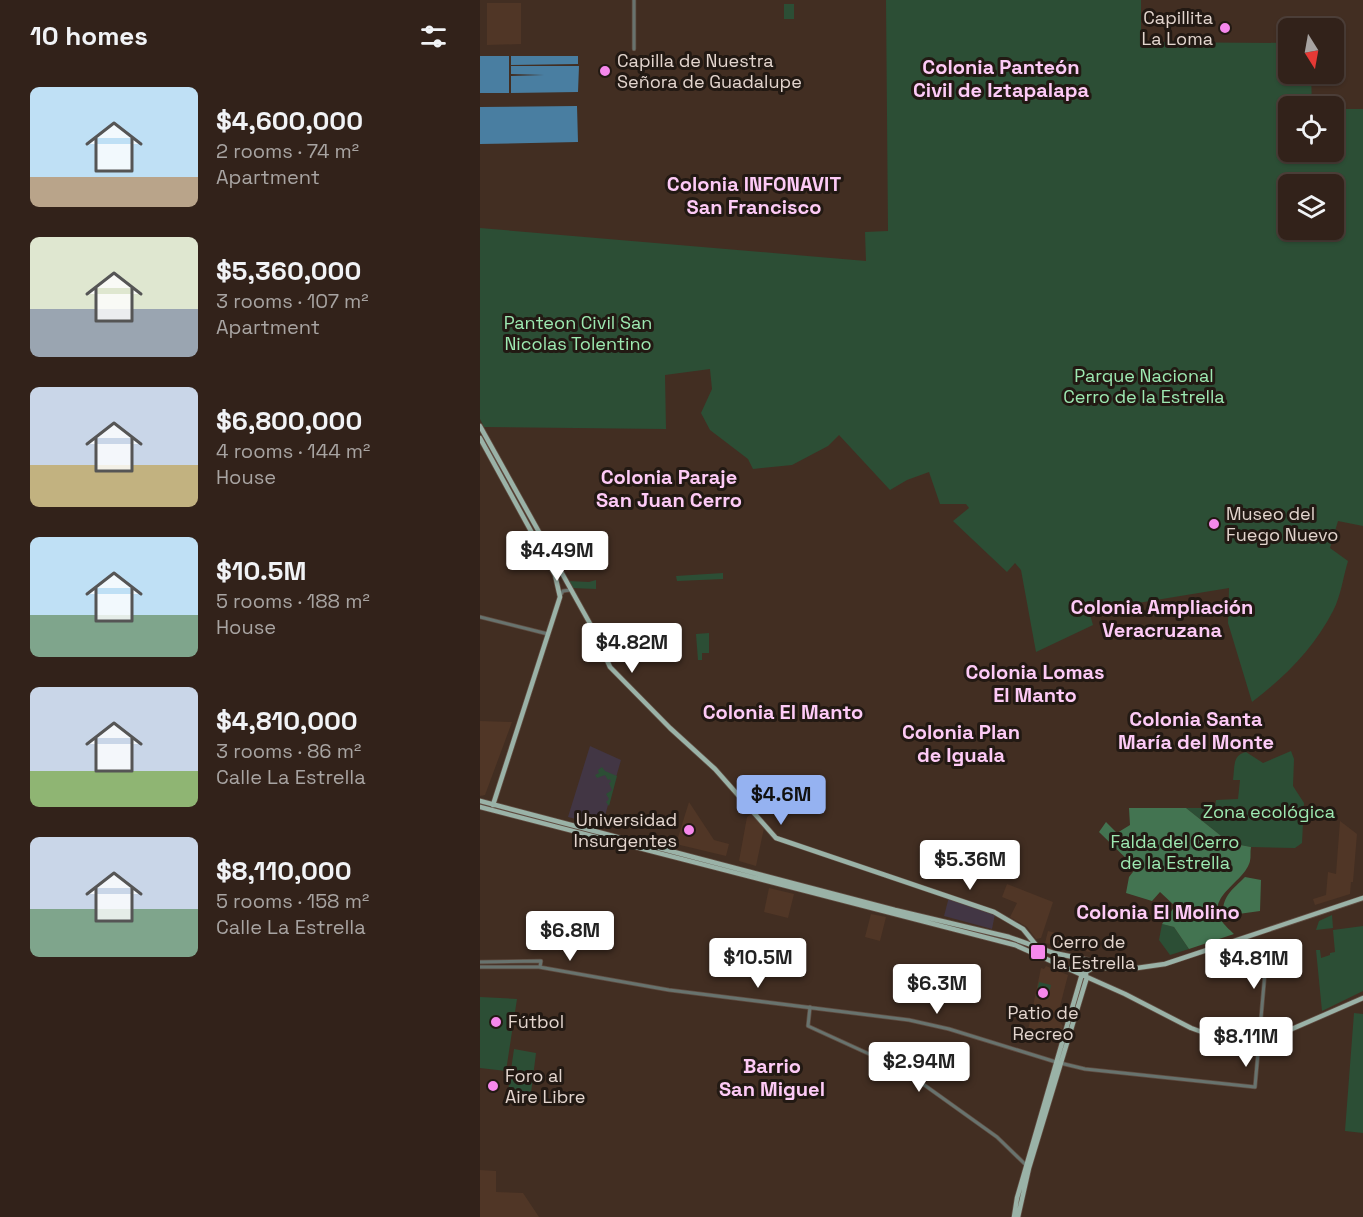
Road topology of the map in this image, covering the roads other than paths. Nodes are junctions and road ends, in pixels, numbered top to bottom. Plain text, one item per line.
1 (633, 0) edge
2 (634, 49) dead end
3 (480, 426) edge
4 (480, 438) edge
5 (516, 498) junction
6 (570, 590) junction
7 (560, 597) junction
8 (480, 617) edge
9 (548, 634) junction
10 (480, 801) edge
11 (493, 804) junction
12 (480, 807) edge
13 (491, 810) junction
14 (1363, 898) edge
15 (1243, 938) junction
16 (1038, 947) junction
17 (1072, 956) junction
18 (480, 964) edge
19 (540, 968) junction
20 (1118, 968) junction
21 (1085, 974) junction
22 (1363, 998) edge
23 (810, 1007) junction
24 (1259, 1041) junction
25 (1058, 1063) junction
26 (1028, 1166) junction
27 (1016, 1217) edge

1 - 2 street
3 - 5 main road
4 - 5 main road
5 - 6 main road
5 - 7 main road
6 - 7 street
6 - 16 main road
7 - 9 main road
8 - 9 street
9 - 11 main road
10 - 11 main road
11 - 13 main road
11 - 16 main road
12 - 13 main road
13 - 21 main road
14 - 15 main road
15 - 20 main road
15 - 24 street
16 - 17 main road
17 - 20 main road
17 - 21 main road
18 - 19 street
18 - 19 street
19 - 23 street
20 - 21 main road
21 - 24 main road
21 - 25 main road
22 - 24 main road
23 - 25 street
23 - 26 street
24 - 25 street
25 - 26 main road
26 - 27 main road

